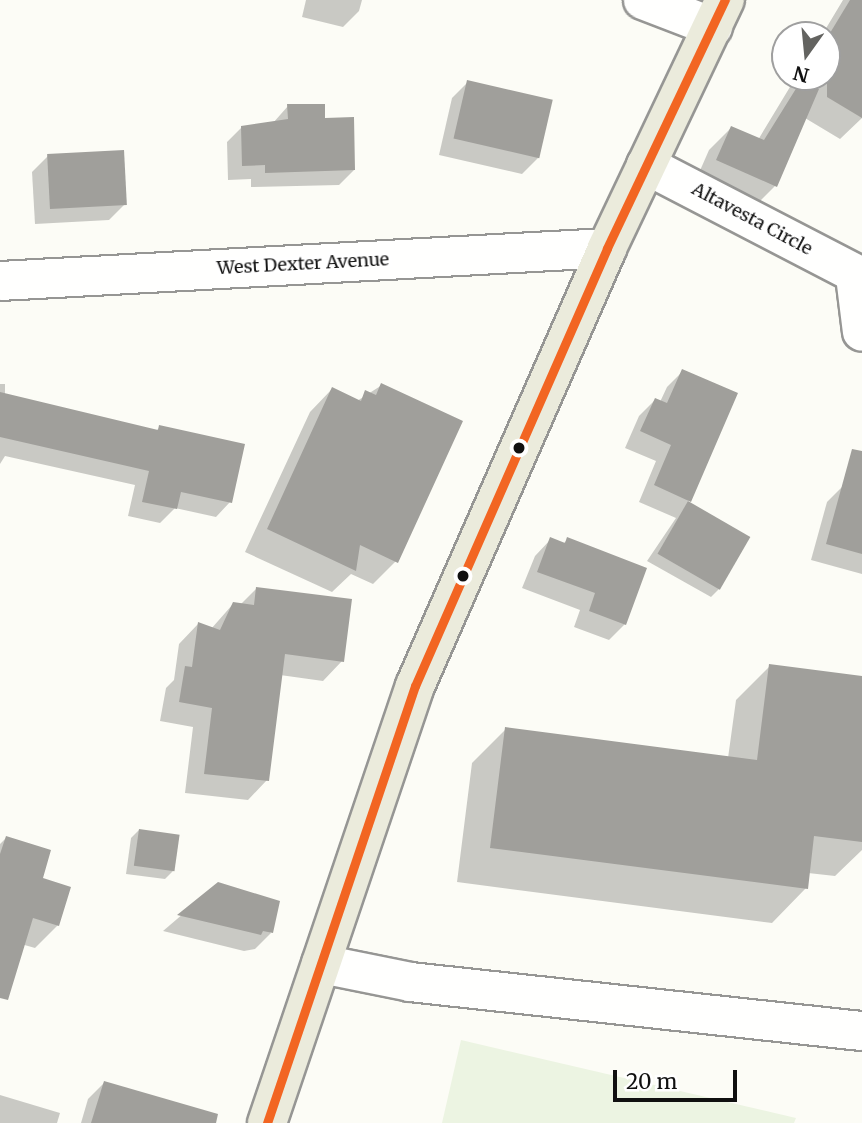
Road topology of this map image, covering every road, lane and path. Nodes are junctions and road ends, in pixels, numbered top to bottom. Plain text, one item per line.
1 (643, 0) edge
2 (719, 13) edge
3 (646, 165) junction
4 (607, 248) junction
5 (859, 276) edge
6 (0, 281) edge
7 (862, 332) edge
8 (321, 964) junction
9 (862, 1031) edge
10 (267, 1123) edge

1 - 2 street
2 - 3 main road
3 - 4 main road
3 - 5 street, Altavesta Circle
4 - 6 street, West Dexter Avenue
4 - 8 main road
5 - 7 street, Altavesta Circle
8 - 9 street
8 - 10 main road

